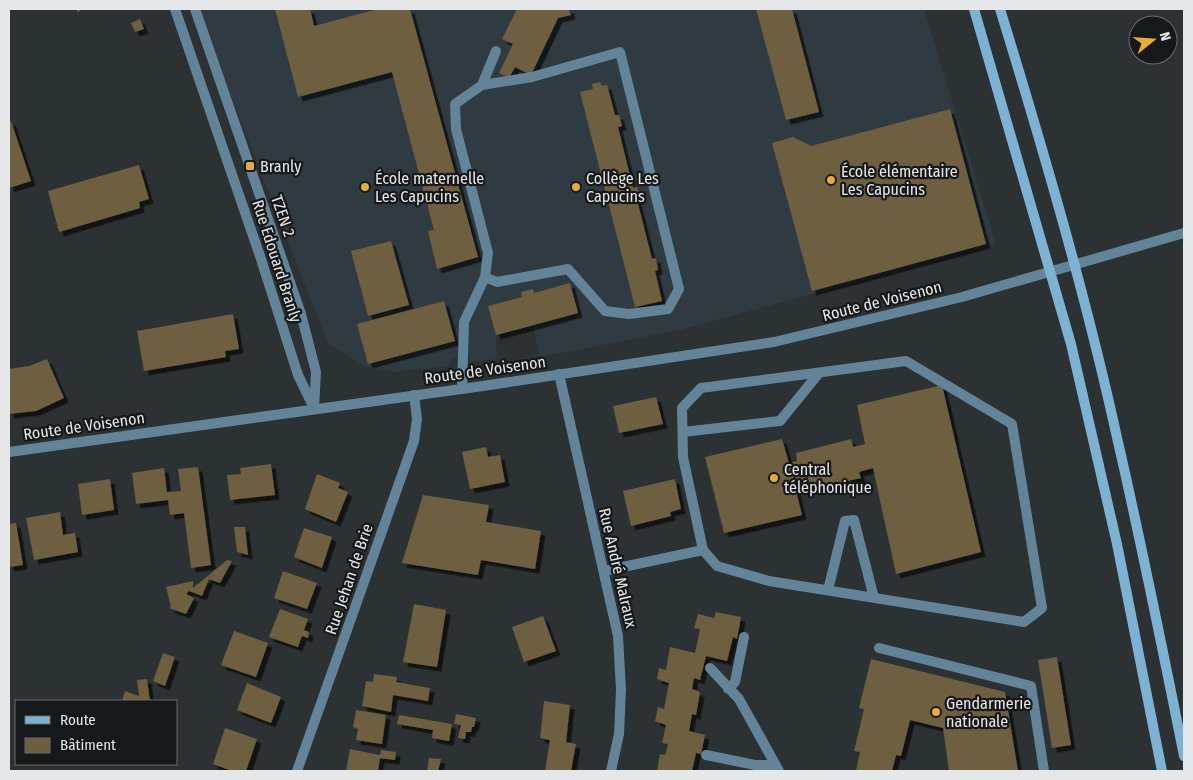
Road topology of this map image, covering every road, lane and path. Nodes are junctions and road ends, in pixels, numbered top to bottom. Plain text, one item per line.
1 (78, 9) edge
2 (174, 9) edge
3 (195, 9) edge
4 (974, 9) edge
5 (1000, 9) edge
6 (79, 13) dead end
7 (496, 51) dead end
8 (482, 85) junction
9 (1184, 233) edge
10 (485, 277) junction
11 (819, 372) junction
12 (559, 374) junction
13 (462, 389) junction
14 (414, 395) junction
15 (314, 408) junction
16 (683, 432) junction
17 (9, 452) edge
18 (703, 550) junction
19 (604, 571) junction
20 (828, 590) junction
21 (874, 598) junction
22 (744, 637) dead end
23 (879, 648) dead end
24 (710, 668) dead end
25 (728, 689) junction
26 (706, 755) dead end
27 (1184, 756) edge
28 (778, 768) edge
29 (296, 771) edge
30 (611, 771) edge
31 (1044, 771) edge
32 (1162, 771) edge

1 - 6 path
2 - 15 street, Rue Edouard Branly
3 - 15 street, TZEN 2
4 - 32 main road
5 - 27 main road
7 - 8 street
8 - 10 street
8 - 10 street
9 - 12 street, Route de Voisenon
10 - 13 street
11 - 16 street
11 - 16 street
11 - 21 street
12 - 13 street, Route de Voisenon
12 - 19 street, Rue André Malraux
13 - 14 street, Route de Voisenon
14 - 15 street, Route de Voisenon
14 - 29 street, Rue Jehan de Brie
15 - 17 street, Route de Voisenon
16 - 18 street
18 - 19 street
18 - 20 street
19 - 30 street, Rue André Malraux
20 - 21 street
20 - 21 street
22 - 25 street
23 - 31 street
24 - 25 street
25 - 28 street
26 - 28 street

